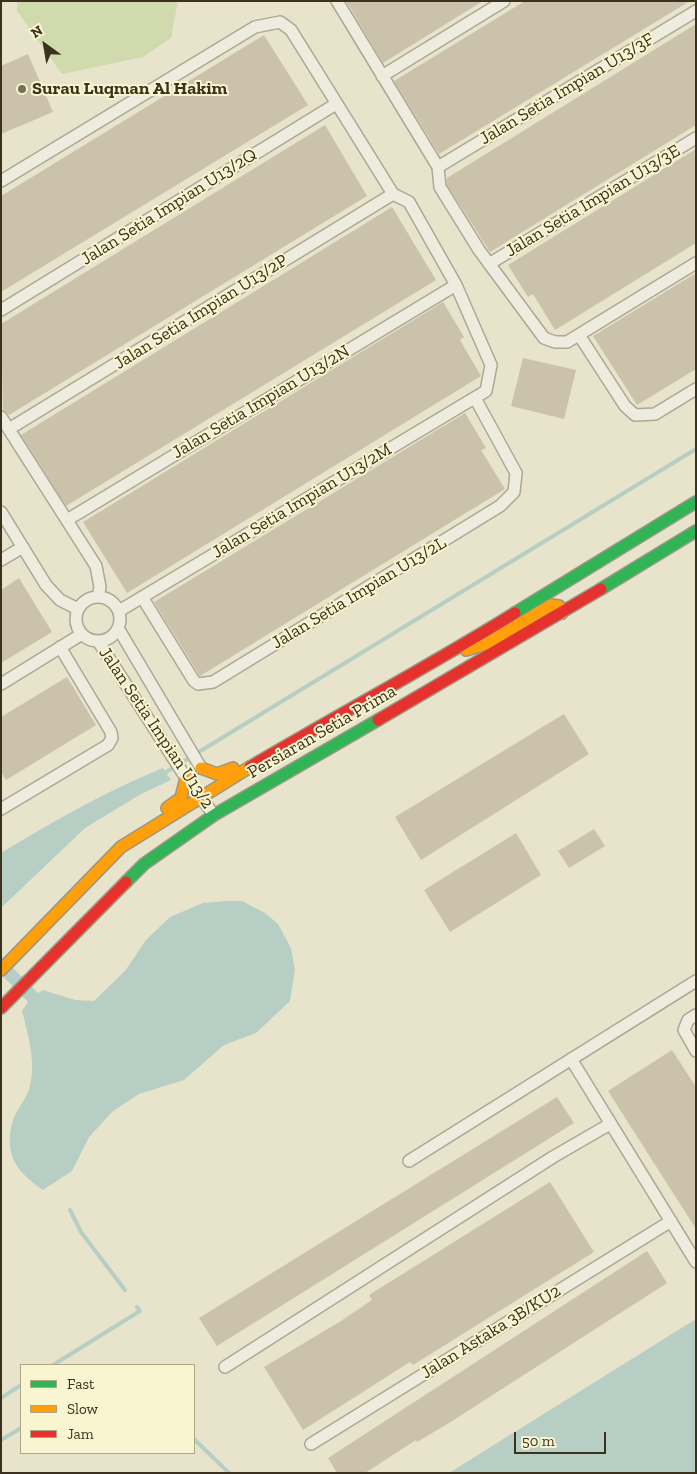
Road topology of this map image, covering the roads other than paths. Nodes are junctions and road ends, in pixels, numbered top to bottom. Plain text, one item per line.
1 (337, 1) edge
2 (504, 1) edge
3 (696, 11) edge
4 (382, 76) junction
5 (336, 104) junction
6 (696, 138) edge
7 (438, 167) junction
8 (1, 181) edge
9 (393, 194) junction
10 (696, 263) edge
11 (490, 264) junction
12 (456, 285) junction
13 (1, 310) edge
14 (579, 334) junction
15 (696, 389) edge
16 (474, 398) junction
17 (1, 416) edge
18 (9, 430) junction
19 (696, 502) edge
20 (1, 512) edge
21 (67, 520) junction
22 (696, 531) edge
23 (22, 547) junction
24 (1, 560) edge
25 (98, 597) junction
26 (142, 597) junction
27 (78, 610) junction
28 (119, 611) junction
29 (562, 613) junction
30 (118, 628) junction
31 (82, 634) junction
32 (98, 641) junction
33 (60, 647) junction
34 (441, 659) junction
35 (149, 680) junction
36 (1, 684) edge
37 (131, 691) junction
38 (347, 710) junction
39 (186, 778) junction
40 (200, 796) junction
41 (1, 809) edge
42 (214, 815) junction
43 (122, 847) junction
44 (1, 970) edge
45 (696, 981) edge
46 (1, 1008) edge
47 (696, 1015) edge
48 (696, 1051) edge
49 (571, 1058) junction
50 (610, 1124) junction
51 (409, 1161) dead end
52 (671, 1221) junction
53 (696, 1262) edge
54 (225, 1367) dead end
55 (311, 1444) dead end

1 - 4 street
2 - 4 street
3 - 7 street, Jalan Setia Impian U13/3F
4 - 7 street
5 - 8 street
5 - 9 street
5 - 13 street, Jalan Setia Impian U13/2Q
6 - 11 street, Jalan Setia Impian U13/3E
7 - 11 street
9 - 12 street
9 - 18 street, Jalan Setia Impian U13/2P
10 - 14 street
11 - 14 street
12 - 16 street, Jalan Setia Impian U13/2M
12 - 21 street, Jalan Setia Impian U13/2N
14 - 15 street
16 - 26 street, Jalan Setia Impian U13/2M
16 - 26 street, Jalan Setia Impian U13/2L
17 - 18 street
18 - 21 street
19 - 34 street, Persiaran Setia Prima
20 - 23 street
21 - 25 street
22 - 29 street, Persiaran Setia Prima
23 - 24 street
23 - 27 street
25 - 27 street
25 - 28 street
26 - 28 street, Jalan Setia Impian U13/2M
27 - 31 street
28 - 30 street
29 - 34 street
29 - 42 street, Persiaran Setia Prima
30 - 32 street
30 - 35 street, Jalan Setia Impian U13/2
31 - 32 street
31 - 33 street
32 - 37 street, Jalan Setia Impian U13/2
33 - 36 street
33 - 41 street
34 - 38 street, Persiaran Setia Prima
35 - 37 street
35 - 38 street, Jalan Setia Impian U13/2
37 - 39 street, Jalan Setia Impian U13/2
38 - 40 street, Persiaran Setia Prima
39 - 40 street, Jalan Setia Impian U13/2
39 - 43 street
40 - 42 street, Jalan Setia Impian U13/2
40 - 43 street, Persiaran Setia Prima
42 - 46 street, Persiaran Setia Prima
43 - 44 street, Persiaran Setia Prima
45 - 49 street
47 - 48 street
49 - 50 street
49 - 51 street
50 - 52 street
50 - 54 street
52 - 53 street
52 - 55 street, Jalan Astaka 3B/KU2

